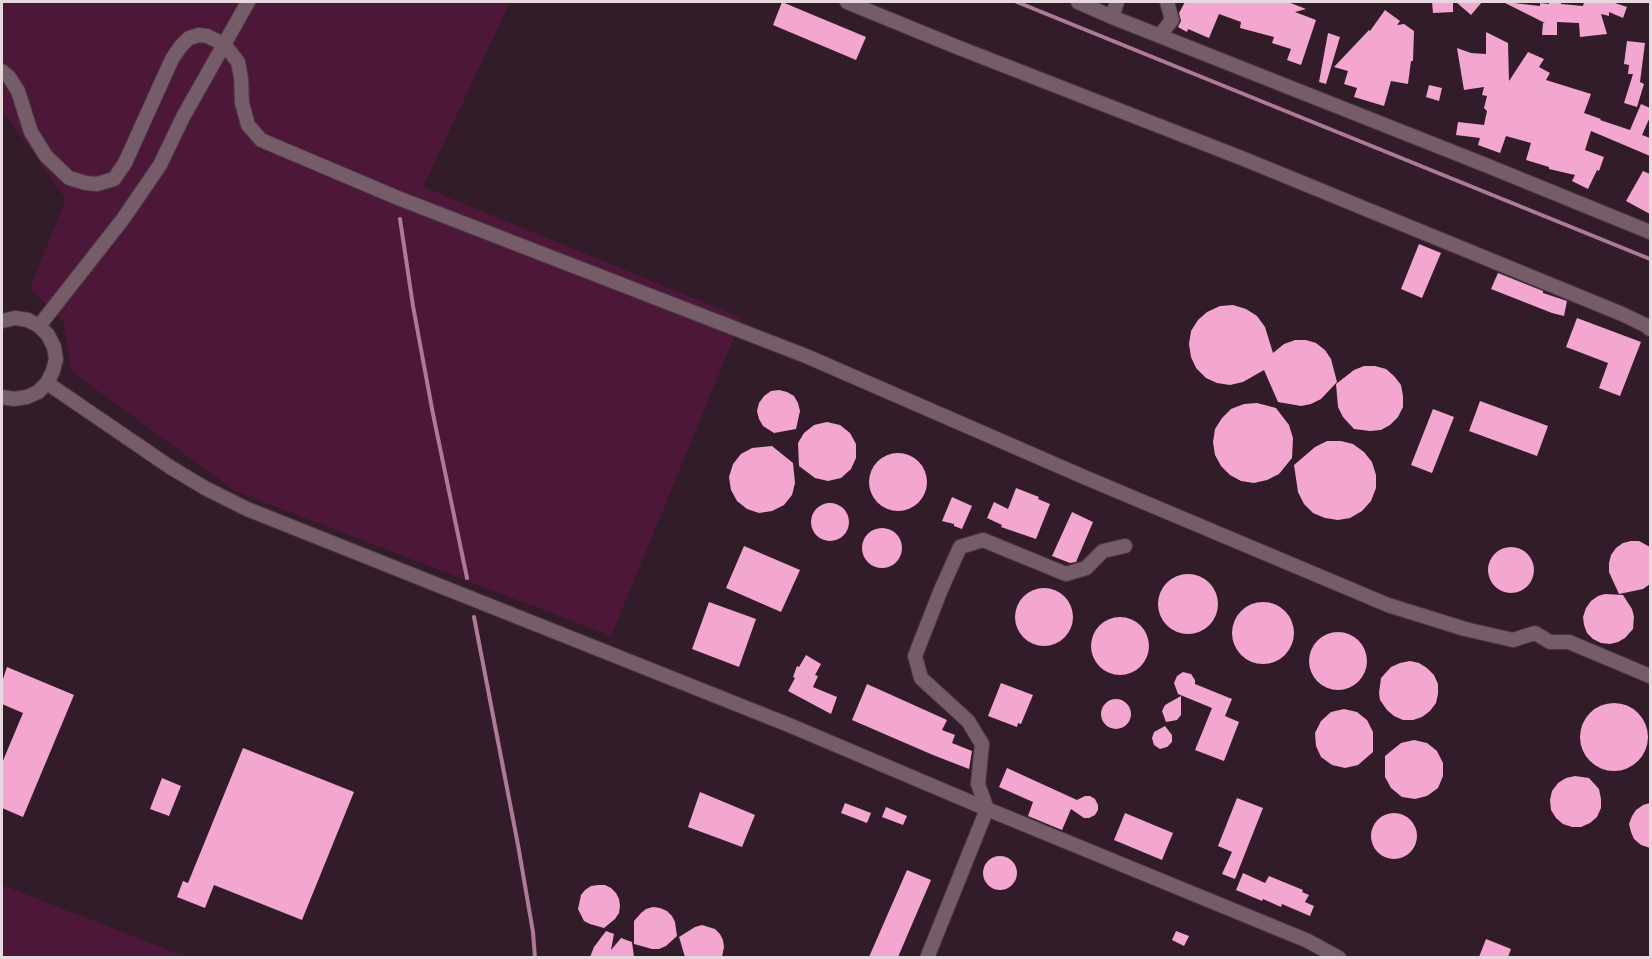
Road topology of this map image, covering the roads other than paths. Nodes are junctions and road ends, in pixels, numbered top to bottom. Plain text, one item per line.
1 (248, 2) edge
2 (847, 2) edge
3 (1078, 2) edge
4 (1117, 2) edge
5 (1167, 2) edge
6 (1112, 17) junction
7 (1160, 35) junction
8 (224, 44) junction
9 (2, 71) edge
10 (1650, 232) edge
11 (2, 321) edge
12 (39, 326) junction
13 (1650, 329) edge
14 (48, 383) junction
15 (2, 397) edge
16 (1125, 546) dead end
17 (1650, 676) edge
18 (987, 809) junction
19 (927, 957) edge
20 (1339, 957) edge

1 - 8 street
2 - 13 street
3 - 6 street
4 - 6 street
5 - 7 street
6 - 7 street
7 - 10 street
8 - 9 street
8 - 12 street
8 - 17 street
11 - 12 street
12 - 14 street
14 - 15 street
14 - 18 street
16 - 18 street
18 - 19 street
18 - 20 street

